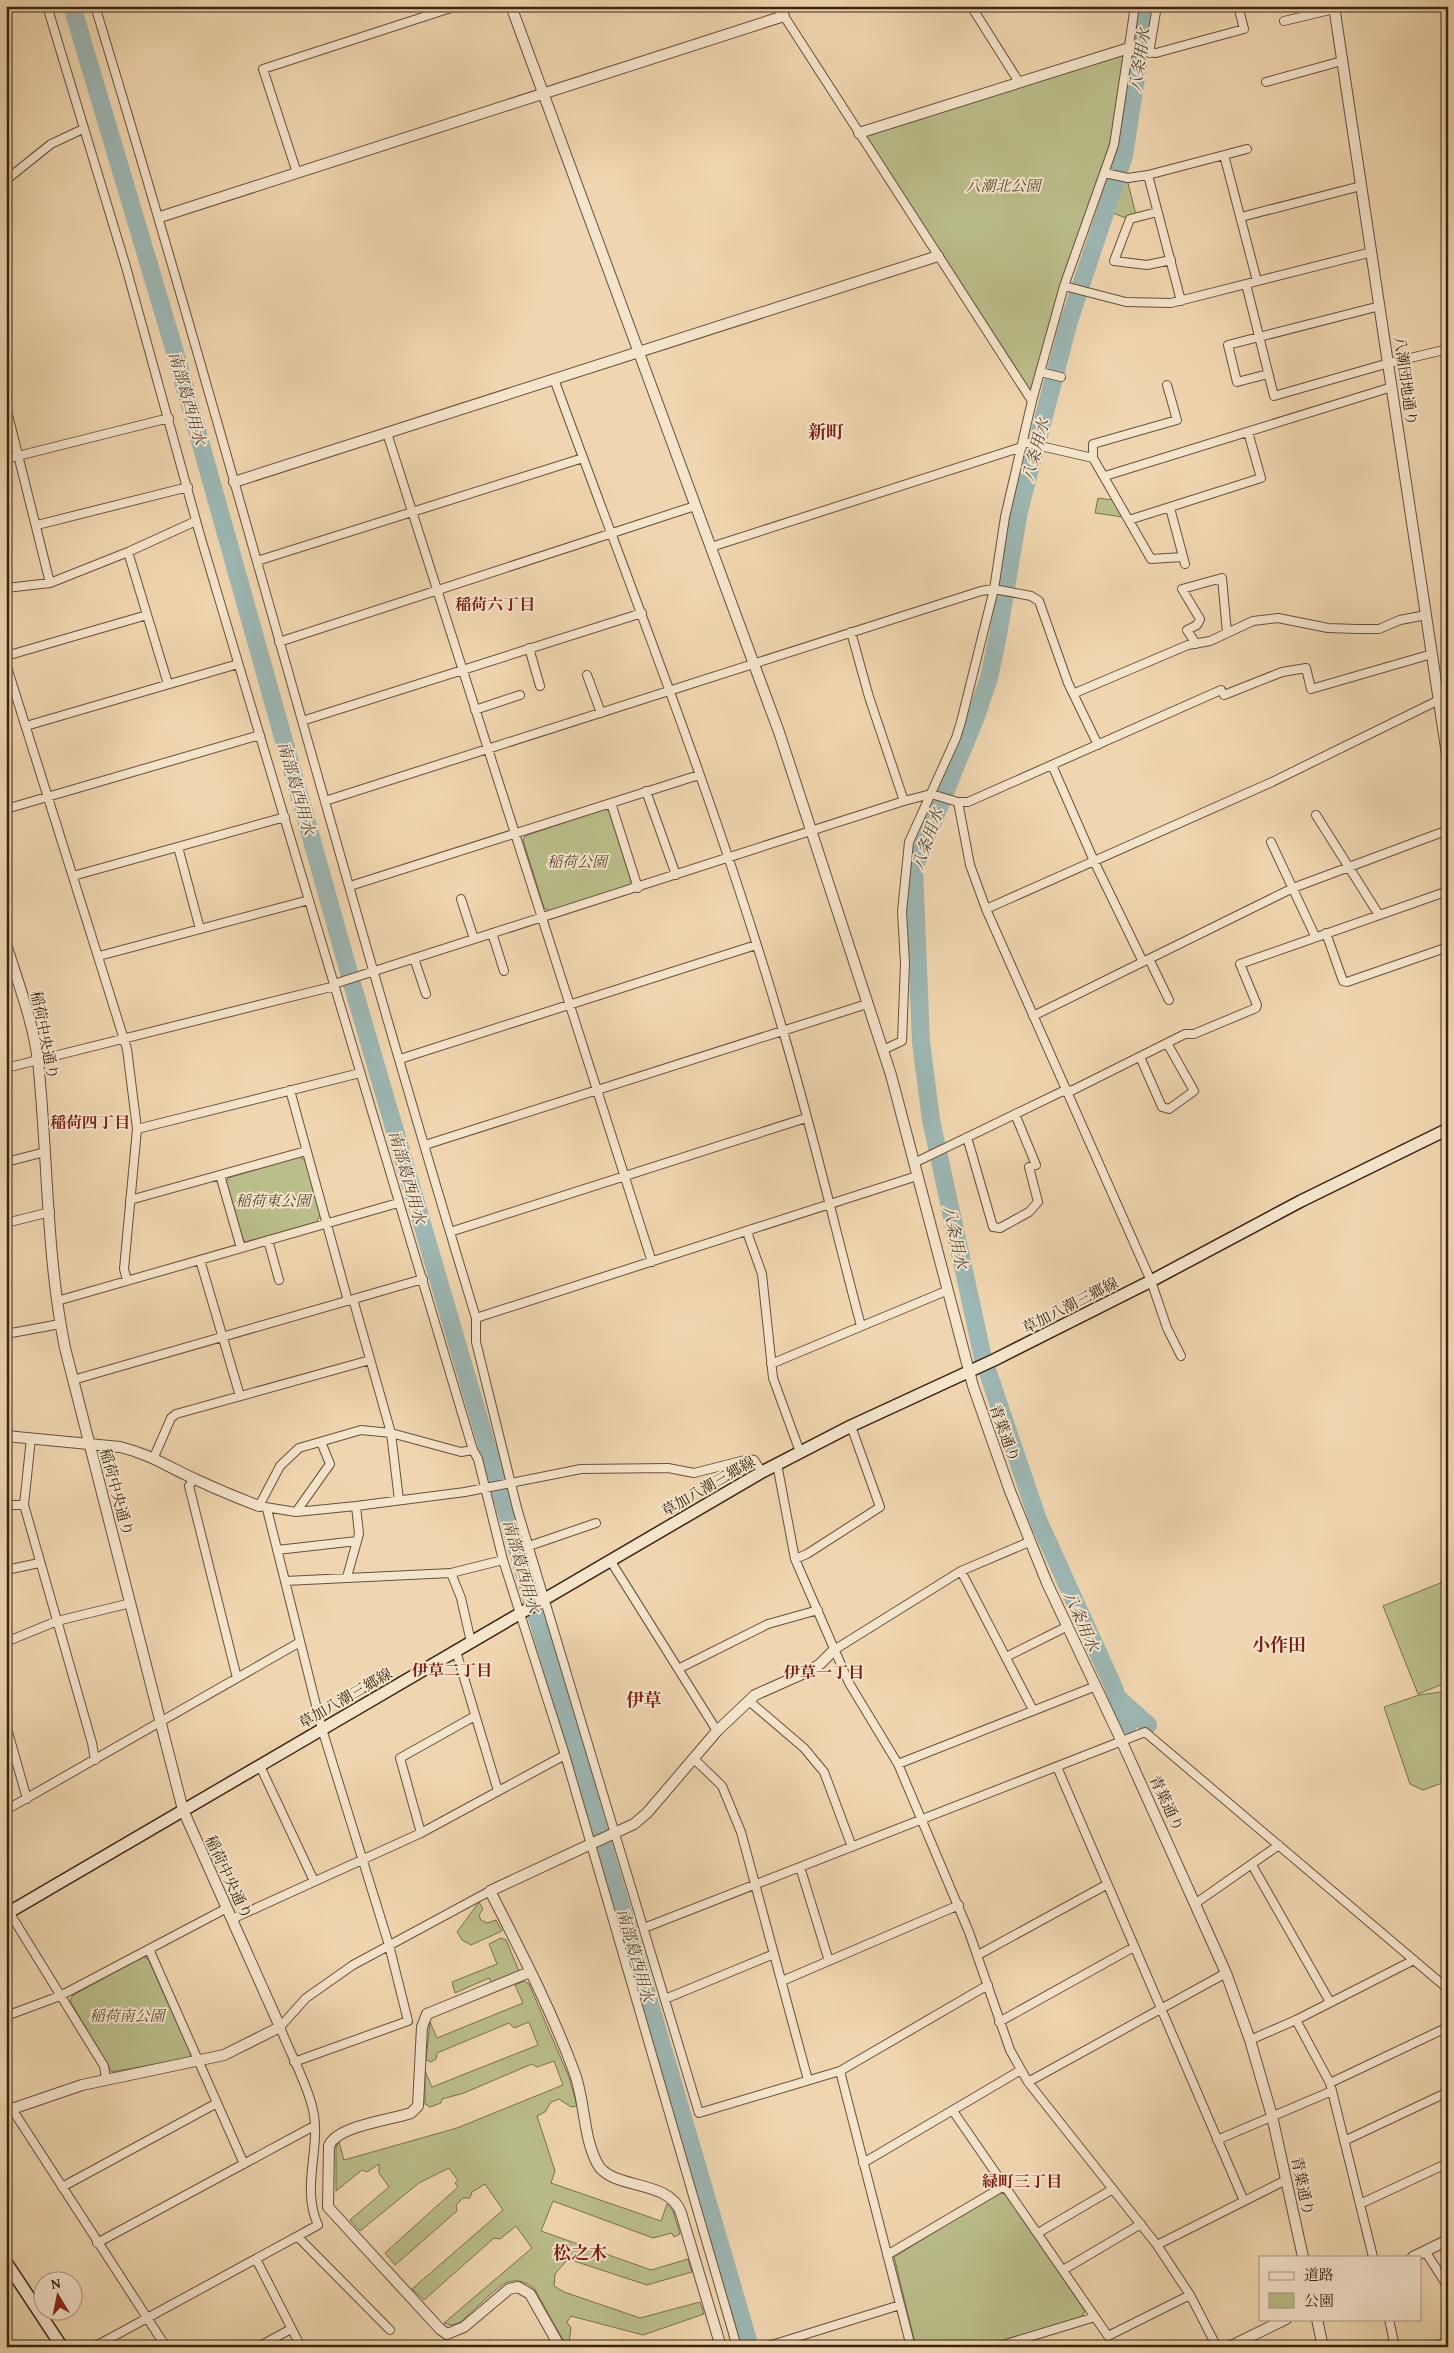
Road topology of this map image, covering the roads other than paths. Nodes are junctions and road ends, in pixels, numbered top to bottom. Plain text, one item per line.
1 (47, 6) edge
2 (95, 6) edge
3 (457, 6) edge
4 (511, 6) edge
5 (777, 6) edge
6 (971, 6) edge
7 (1135, 6) edge
8 (1157, 6) edge
9 (1238, 6) edge
10 (1308, 6) edge
11 (1334, 8) edge
12 (1312, 14) junction
13 (784, 16) junction
14 (1284, 21) dead end
15 (1129, 49) junction
16 (1147, 53) junction
17 (1342, 61) junction
18 (1019, 82) junction
19 (1266, 82) dead end
20 (544, 94) junction
21 (83, 129) junction
22 (859, 133) junction
23 (1247, 149) dead end
24 (1224, 155) junction
25 (297, 173) junction
26 (1105, 173) junction
27 (1148, 175) junction
28 (6, 180) edge
29 (1362, 186) junction
30 (1157, 212) junction
31 (160, 217) junction
32 (1241, 217) junction
33 (1372, 252) junction
34 (938, 256) junction
35 (1171, 260) junction
36 (1258, 281) junction
37 (1246, 284) junction
38 (1068, 288) junction
39 (1181, 301) junction
40 (1380, 306) junction
41 (1259, 336) junction
42 (1448, 349) edge
43 (639, 352) junction
44 (1389, 363) junction
45 (1044, 373) junction
46 (1268, 374) junction
47 (1061, 377) dead end
48 (554, 379) junction
49 (1167, 385) dead end
50 (1392, 386) junction
51 (1032, 401) junction
52 (6, 407) edge
53 (169, 418) junction
54 (387, 432) junction
55 (1248, 432) junction
56 (1024, 445) junction
57 (19, 456) junction
58 (583, 458) junction
59 (1093, 458) junction
60 (6, 459) edge
61 (1105, 476) junction
62 (234, 482) junction
63 (188, 487) junction
64 (696, 506) junction
65 (1170, 508) junction
66 (412, 512) junction
67 (1129, 520) junction
68 (196, 521) junction
69 (36, 525) junction
70 (612, 534) junction
71 (711, 547) junction
72 (128, 552) junction
73 (256, 561) junction
74 (50, 584) junction
75 (6, 588) edge
76 (994, 589) junction
77 (438, 591) junction
78 (642, 613) junction
79 (146, 615) junction
80 (1426, 615) junction
81 (851, 632) junction
82 (1227, 633) junction
83 (279, 642) junction
84 (1196, 644) junction
85 (529, 648) junction
86 (1432, 654) junction
87 (6, 656) edge
88 (754, 663) junction
89 (6, 664) edge
90 (238, 664) junction
91 (462, 670) junction
92 (587, 675) dead end
93 (168, 684) junction
94 (540, 686) dead end
95 (670, 690) junction
96 (1075, 693) junction
97 (520, 696) dead end
98 (1439, 700) junction
99 (475, 710) junction
100 (601, 713) junction
101 (302, 721) junction
102 (1445, 723) edge
103 (26, 726) junction
104 (260, 735) junction
105 (1098, 745) junction
106 (488, 749) junction
107 (1448, 761) edge
108 (1052, 765) junction
109 (699, 775) junction
110 (646, 791) junction
111 (932, 794) junction
112 (48, 796) junction
113 (325, 801) junction
114 (904, 801) junction
115 (958, 802) junction
116 (611, 803) junction
117 (6, 809) edge
118 (1316, 815) dead end
119 (285, 817) junction
120 (1448, 830) edge
121 (811, 831) junction
122 (515, 833) junction
123 (1271, 842) dead end
124 (178, 847) junction
125 (727, 858) junction
126 (1094, 861) junction
127 (1348, 866) junction
128 (676, 875) junction
129 (73, 876) junction
130 (350, 886) junction
131 (638, 888) junction
132 (1293, 888) junction
133 (1448, 891) edge
134 (460, 899) dead end
135 (309, 900) junction
136 (986, 909) junction
137 (1379, 915) junction
138 (542, 918) junction
139 (200, 929) junction
140 (1326, 933) junction
141 (492, 934) junction
142 (1315, 936) junction
143 (474, 939) junction
144 (6, 944) edge
145 (756, 945) junction
146 (1448, 947) edge
147 (99, 956) junction
148 (414, 958) junction
149 (9, 961) edge
150 (1146, 961) junction
151 (374, 970) junction
152 (504, 971) dead end
153 (335, 985) junction
154 (426, 994) dead end
155 (1168, 1000) dead end
156 (569, 1004) junction
157 (867, 1004) junction
158 (1033, 1016) junction
159 (783, 1030) junction
160 (124, 1038) junction
161 (1167, 1043) junction
162 (883, 1050) junction
163 (1140, 1057) junction
164 (400, 1059) junction
165 (37, 1060) junction
166 (6, 1068) edge
167 (360, 1073) junction
168 (290, 1090) junction
169 (597, 1091) junction
170 (1067, 1091) junction
171 (1015, 1114) junction
172 (806, 1118) junction
173 (137, 1129) junction
174 (1448, 1129) edge
175 (967, 1137) junction
176 (425, 1145) junction
177 (306, 1151) junction
178 (45, 1152) junction
179 (6, 1162) edge
180 (914, 1163) junction
181 (220, 1176) junction
182 (624, 1176) junction
183 (917, 1176) junction
184 (130, 1200) junction
185 (398, 1203) junction
186 (829, 1205) junction
187 (50, 1212) junction
188 (6, 1222) edge
189 (326, 1223) junction
190 (450, 1232) junction
191 (747, 1232) junction
192 (268, 1240) junction
193 (241, 1248) junction
194 (200, 1260) junction
195 (652, 1262) junction
196 (423, 1279) junction
197 (127, 1280) junction
198 (280, 1280) dead end
199 (1151, 1281) junction
200 (946, 1292) junction
201 (351, 1300) junction
202 (57, 1301) junction
203 (476, 1318) junction
204 (60, 1324) junction
205 (861, 1326) junction
206 (6, 1334) edge
207 (223, 1337) junction
208 (1181, 1356) dead end
209 (370, 1360) junction
210 (771, 1364) junction
211 (968, 1373) junction
212 (73, 1380) junction
213 (240, 1396) junction
214 (851, 1426) junction
215 (391, 1433) junction
216 (6, 1436) edge
217 (31, 1438) junction
218 (321, 1442) junction
219 (89, 1444) junction
220 (473, 1450) junction
221 (800, 1452) junction
222 (154, 1457) junction
223 (777, 1464) junction
224 (762, 1472) junction
225 (194, 1479) junction
226 (508, 1484) junction
227 (487, 1488) junction
228 (398, 1500) junction
229 (6, 1505) edge
230 (24, 1505) junction
231 (356, 1506) junction
232 (263, 1507) junction
233 (296, 1512) junction
234 (596, 1523) dead end
235 (357, 1541) junction
236 (1029, 1542) junction
237 (529, 1546) junction
238 (277, 1550) junction
239 (795, 1558) junction
240 (503, 1560) junction
241 (610, 1560) junction
242 (40, 1563) junction
243 (6, 1570) edge
244 (961, 1572) junction
245 (451, 1573) junction
246 (347, 1577) junction
247 (285, 1581) junction
248 (542, 1600) junction
249 (131, 1603) junction
250 (818, 1610) junction
251 (523, 1612) junction
252 (57, 1621) junction
253 (1068, 1626) junction
254 (6, 1642) edge
255 (300, 1642) junction
256 (471, 1642) junction
257 (834, 1650) junction
258 (456, 1651) junction
259 (1006, 1657) junction
260 (678, 1669) junction
261 (238, 1678) junction
262 (1096, 1686) junction
263 (749, 1701) junction
264 (1033, 1710) junction
265 (475, 1716) junction
266 (161, 1723) junction
267 (6, 1725) edge
268 (322, 1729) junction
269 (717, 1731) junction
270 (1122, 1742) junction
271 (565, 1755) junction
272 (692, 1758) junction
273 (95, 1760) junction
274 (898, 1764) junction
275 (260, 1766) junction
276 (1057, 1767) junction
277 (498, 1791) junction
278 (27, 1798) junction
279 (6, 1810) edge
280 (183, 1810) junction
281 (922, 1820) junction
282 (422, 1833) junction
283 (614, 1834) junction
284 (593, 1842) junction
285 (1279, 1844) junction
286 (852, 1847) junction
287 (364, 1858) junction
288 (1252, 1865) junction
289 (800, 1867) junction
290 (314, 1881) junction
291 (754, 1885) junction
292 (1106, 1885) junction
293 (490, 1890) junction
294 (1196, 1904) junction
295 (958, 1905) junction
296 (226, 1908) junction
297 (7, 1911) edge
298 (232, 1919) junction
299 (644, 1928) junction
300 (389, 1945) junction
301 (1134, 1947) junction
302 (149, 1949) junction
303 (774, 1954) junction
304 (978, 1955) junction
305 (1414, 1960) junction
306 (829, 1961) junction
307 (530, 1972) junction
308 (1226, 1973) junction
309 (782, 1981) junction
310 (988, 1985) junction
311 (1448, 1989) edge
312 (60, 1996) junction
313 (665, 1998) junction
314 (1330, 2002) junction
315 (1160, 2009) junction
316 (6, 2016) edge
317 (1296, 2020) junction
318 (999, 2022) junction
319 (280, 2026) junction
320 (1448, 2027) edge
321 (1250, 2040) junction
322 (199, 2062) junction
323 (294, 2062) junction
324 (1021, 2070) junction
325 (840, 2071) junction
326 (106, 2079) junction
327 (808, 2080) junction
328 (1028, 2082) junction
329 (1331, 2087) junction
330 (1448, 2092) edge
331 (217, 2103) junction
332 (9, 2110) edge
333 (953, 2111) junction
334 (1272, 2116) junction
335 (314, 2126) junction
336 (1217, 2140) junction
337 (1344, 2141) junction
338 (863, 2163) junction
339 (1448, 2163) edge
340 (244, 2164) junction
341 (1286, 2180) junction
342 (1004, 2186) junction
343 (62, 2187) junction
344 (1113, 2189) junction
345 (1244, 2201) junction
346 (1360, 2204) junction
347 (1141, 2224) junction
348 (1038, 2233) junction
349 (298, 2237) junction
350 (1448, 2240) edge
351 (97, 2243) junction
352 (1157, 2245) junction
353 (1425, 2251) junction
354 (887, 2255) junction
355 (1303, 2256) edge
356 (1373, 2256) edge
357 (1415, 2256) edge
358 (256, 2259) junction
359 (6, 2262) edge
360 (1063, 2270) junction
361 (1448, 2287) edge
362 (1190, 2295) junction
363 (900, 2305) junction
364 (147, 2317) junction
365 (1095, 2317) junction
366 (1284, 2320) edge
367 (1317, 2320) edge
368 (1389, 2320) edge
369 (292, 2329) junction
370 (390, 2330) dead end
371 (1448, 2340) edge
372 (62, 2347) edge
373 (94, 2347) edge
374 (166, 2347) edge
375 (258, 2347) edge
376 (301, 2347) edge
377 (560, 2347) edge
378 (721, 2347) edge
379 (737, 2347) edge
380 (765, 2347) edge
381 (911, 2347) edge
382 (996, 2347) edge
383 (1217, 2347) edge
384 (1229, 2347) edge
385 (1323, 2347) edge
386 (1395, 2347) edge
387 (1435, 2347) edge

1 - 21 street
2 - 31 street
3 - 25 street
4 - 20 street, 青葉通り
5 - 13 street
6 - 18 street
7 - 15 street
8 - 16 street
9 - 16 street
10 - 12 street
11 - 12 street
11 - 17 street, 八潮団地通り
12 - 14 street
13 - 20 street
13 - 22 street
15 - 16 street
15 - 18 street
15 - 26 street
17 - 19 street
17 - 29 street, 八潮団地通り
18 - 22 street
20 - 25 street
20 - 43 street, 青葉通り
21 - 28 street
21 - 53 street
22 - 34 street
23 - 24 street
24 - 27 street
24 - 32 street
25 - 31 street
26 - 27 street
26 - 38 street
27 - 30 street
29 - 32 street
29 - 33 street, 八潮団地通り
30 - 35 street
30 - 35 street
31 - 62 street
32 - 36 street
33 - 36 street
33 - 40 street, 八潮団地通り
34 - 43 street
34 - 51 street
35 - 39 street
36 - 37 street
37 - 39 street
37 - 41 street
38 - 39 street
38 - 45 street
40 - 41 street
40 - 44 street, 八潮団地通り
41 - 46 street
41 - 46 street
42 - 44 street
43 - 48 street
43 - 64 street, 青葉通り
44 - 46 street
44 - 50 street, 八潮団地通り
45 - 47 street
45 - 51 street
48 - 54 street
48 - 58 street
49 - 59 street
50 - 55 street
50 - 80 street, 八潮団地通り
51 - 56 street
52 - 57 street
53 - 57 street
53 - 63 street
54 - 62 street
54 - 66 street
55 - 61 street
55 - 65 street
56 - 59 street
56 - 71 street
56 - 76 street
57 - 60 street
57 - 69 street
58 - 66 street
58 - 70 street
59 - 61 street
61 - 67 street
62 - 73 street
63 - 68 street
63 - 69 street
64 - 70 street
64 - 71 street, 青葉通り
65 - 67 street
65 - 67 street
66 - 73 street
66 - 77 street
68 - 72 street
68 - 90 street
69 - 74 street
70 - 77 street
70 - 78 street
71 - 88 street, 青葉通り
72 - 74 street
72 - 79 street
73 - 83 street
74 - 75 street
76 - 81 street
76 - 96 street
76 - 111 street
77 - 83 street
77 - 91 street
78 - 85 street
78 - 95 street
79 - 87 street
79 - 93 street
80 - 82 street
80 - 86 street, 八潮団地通り
81 - 88 street
81 - 114 street
82 - 84 street
82 - 84 street
83 - 101 street
84 - 96 street
85 - 91 street
85 - 94 street
86 - 98 street, 八潮団地通り
86 - 105 street
88 - 95 street
88 - 121 street, 青葉通り
89 - 103 street
90 - 93 street
90 - 104 street
91 - 99 street
91 - 101 street
92 - 100 street
93 - 103 street
95 - 100 street
95 - 109 street
96 - 105 street
97 - 99 street
98 - 102 street, 八潮団地通り
98 - 126 street
99 - 106 street
100 - 106 street
101 - 113 street
102 - 107 street, 八潮団地通り
103 - 112 street
104 - 112 street
104 - 119 street
105 - 108 street
106 - 113 street
106 - 122 street
108 - 115 street
108 - 126 street
109 - 110 street
109 - 125 street
110 - 116 street
110 - 128 street
111 - 114 street
111 - 115 street
111 - 162 street
112 - 117 street
112 - 129 street
113 - 130 street
114 - 121 street
115 - 136 street
116 - 122 street
116 - 131 street
118 - 127 street
119 - 124 street
119 - 135 street
120 - 127 street
121 - 125 street
121 - 157 street, 青葉通り
122 - 130 street
122 - 138 street
123 - 132 street
124 - 129 street
124 - 139 street
125 - 128 street
125 - 145 street
126 - 136 street
126 - 150 street
127 - 132 street
127 - 137 street
128 - 131 street
129 - 147 street
130 - 151 street
131 - 138 street
132 - 142 street
132 - 150 street
133 - 137 street
134 - 143 street
135 - 139 street
135 - 153 street
136 - 158 street
137 - 140 street
138 - 141 street
138 - 156 street
139 - 147 street
140 - 142 street
140 - 146 street
141 - 143 street
141 - 152 street
142 - 161 street
143 - 148 street
144 - 149 street, 稲荷中央通り
145 - 156 street
145 - 159 street
147 - 160 street
148 - 151 street
148 - 154 street
149 - 165 street, 稲荷中央通り
150 - 155 street
150 - 158 street
151 - 153 street
151 - 164 street
153 - 160 street
153 - 167 street
156 - 164 street
156 - 169 street
157 - 159 street
157 - 162 street, 青葉通り
158 - 170 street
159 - 169 street
159 - 172 street
160 - 165 street
160 - 173 street
161 - 163 street
161 - 163 street
162 - 180 street, 青葉通り
163 - 170 street
164 - 176 street
165 - 166 street
165 - 178 street, 稲荷中央通り
167 - 168 street
167 - 185 street
168 - 173 street
168 - 177 street
169 - 176 street
169 - 182 street
170 - 171 street
170 - 199 street
171 - 175 street
171 - 175 street
172 - 182 street
172 - 186 street
173 - 184 street
174 - 199 main road, 草加八潮三郷線
175 - 180 street
176 - 190 street
177 - 181 street
177 - 189 street
178 - 179 street
178 - 187 street, 稲荷中央通り
180 - 183 street, 青葉通り
181 - 184 street
181 - 193 street
182 - 190 street
182 - 195 street
183 - 186 street
183 - 200 street, 青葉通り
184 - 197 street
185 - 189 street
185 - 196 street
186 - 191 street
186 - 205 street
187 - 188 street
187 - 202 street, 稲荷中央通り
189 - 192 street
189 - 201 street
190 - 203 street
191 - 195 street
191 - 210 street
192 - 193 street
192 - 198 street
193 - 194 street
194 - 197 street
194 - 207 street
195 - 203 street
196 - 201 street
196 - 220 street
197 - 202 street
199 - 208 street
199 - 211 main road, 草加八潮三郷線
200 - 205 street
200 - 211 street, 青葉通り
201 - 207 street
201 - 209 street
202 - 204 street, 稲荷中央通り
203 - 226 street
204 - 206 street
204 - 212 street, 稲荷中央通り
205 - 210 street
207 - 212 street
207 - 213 street
209 - 213 street
209 - 215 street
210 - 221 street
211 - 214 main road, 草加八潮三郷線
211 - 236 street, 青葉通り
212 - 219 street, 稲荷中央通り
213 - 222 street
214 - 221 main road, 草加八潮三郷線
214 - 239 street
215 - 218 street
215 - 220 street
215 - 228 street
216 - 217 street
217 - 219 street
217 - 230 street
218 - 232 street
218 - 233 street
219 - 222 street
219 - 249 street, 稲荷中央通り
220 - 227 street
221 - 223 main road, 草加八潮三郷線
222 - 225 street
223 - 224 main road, 草加八潮三郷線
223 - 239 street
224 - 226 street
224 - 241 main road, 草加八潮三郷線
225 - 232 street
225 - 261 street
226 - 227 street
226 - 237 street
227 - 228 street
227 - 240 street
228 - 231 street
229 - 230 street
230 - 242 street
231 - 233 street
231 - 235 street
232 - 233 street
232 - 238 street
234 - 237 street
235 - 238 street
235 - 246 street
236 - 244 street
236 - 253 street, 青葉通り
237 - 248 street
238 - 247 street
239 - 250 street
240 - 245 street
240 - 251 street
241 - 248 main road, 草加八潮三郷線
241 - 260 street
242 - 243 street
242 - 252 street
244 - 257 street
244 - 259 street
245 - 246 street
245 - 256 street
246 - 247 street
247 - 255 street
248 - 251 main road, 草加八潮三郷線
248 - 283 street
249 - 252 street
249 - 266 street, 稲荷中央通り
250 - 257 street
250 - 260 street
251 - 256 main road, 草加八潮三郷線
251 - 271 street
252 - 254 street
252 - 273 street
253 - 259 street
253 - 262 street, 青葉通り
255 - 261 street
255 - 268 street
256 - 258 main road, 草加八潮三郷線
257 - 263 street
257 - 274 street
258 - 265 street
258 - 268 main road, 草加八潮三郷線
259 - 264 street
260 - 269 street
261 - 266 street
262 - 264 street
262 - 270 street, 青葉通り
263 - 269 street
263 - 286 street
264 - 274 street
265 - 277 street
265 - 282 street
266 - 273 street
266 - 280 street, 稲荷中央通り
267 - 278 street
268 - 275 main road, 草加八潮三郷線
268 - 287 street
269 - 272 street
270 - 276 street
270 - 285 street
270 - 294 street, 青葉通り
271 - 277 street
271 - 284 street
272 - 283 street
272 - 291 street
273 - 278 street
274 - 281 street
275 - 280 main road, 草加八潮三郷線
275 - 290 street
276 - 281 street
276 - 292 street
277 - 282 street
278 - 279 street
280 - 296 street, 稲荷中央通り
280 - 297 main road, 草加八潮三郷線
281 - 286 street
281 - 295 street
282 - 287 street
283 - 284 street
283 - 299 street
284 - 293 street
284 - 379 street
285 - 288 street
285 - 305 street
286 - 289 street
287 - 290 street
287 - 300 street
288 - 294 street
288 - 314 street
289 - 291 street
289 - 306 street
290 - 298 street
291 - 299 street
291 - 303 street
292 - 301 street
292 - 304 street
293 - 300 street
293 - 307 street
294 - 308 street, 青葉通り
295 - 304 street
295 - 306 street
296 - 298 street, 稲荷中央通り
296 - 302 street
297 - 312 street
298 - 319 street, 稲荷中央通り
299 - 313 street
300 - 319 street
300 - 323 street
301 - 315 street
301 - 318 street
302 - 312 street
302 - 322 street
303 - 309 street
303 - 313 street
304 - 310 street
305 - 311 street
305 - 314 street
306 - 309 street
307 - 377 street
307 - 378 street
308 - 315 street
308 - 321 street, 青葉通り
309 - 327 street
310 - 318 street
310 - 325 street
312 - 316 street
312 - 326 street
313 - 327 street
314 - 317 street
315 - 328 street
315 - 336 street
317 - 321 street
317 - 329 street
318 - 324 street
319 - 322 street
319 - 323 street
320 - 329 street
321 - 334 street, 青葉通り
322 - 326 street
322 - 331 street
323 - 335 street
324 - 328 street
324 - 333 street
325 - 327 street
325 - 338 street
326 - 332 street
328 - 344 street
329 - 334 street
329 - 337 street
330 - 337 street
331 - 340 street
331 - 343 street
332 - 343 street
333 - 338 street
333 - 342 street
334 - 336 street
334 - 341 street, 青葉通り
335 - 340 street
335 - 349 street
336 - 345 street
337 - 346 street
338 - 354 street
339 - 346 street
340 - 351 street
341 - 345 street
341 - 355 street, 青葉通り
342 - 348 street
342 - 354 street
343 - 351 street
344 - 347 street
344 - 348 street
345 - 352 street
346 - 356 street
347 - 352 street
347 - 360 street
348 - 360 street
349 - 358 street
349 - 370 street
350 - 353 street
351 - 364 street
352 - 362 street
353 - 357 street
353 - 361 street
354 - 363 street
358 - 364 street
358 - 369 street
359 - 372 main road
360 - 365 street
362 - 365 street
362 - 383 street
363 - 380 street
363 - 381 street
364 - 373 street
364 - 374 street
365 - 382 street
366 - 384 street
367 - 385 street
368 - 386 street
369 - 375 street
369 - 376 street
371 - 387 street

